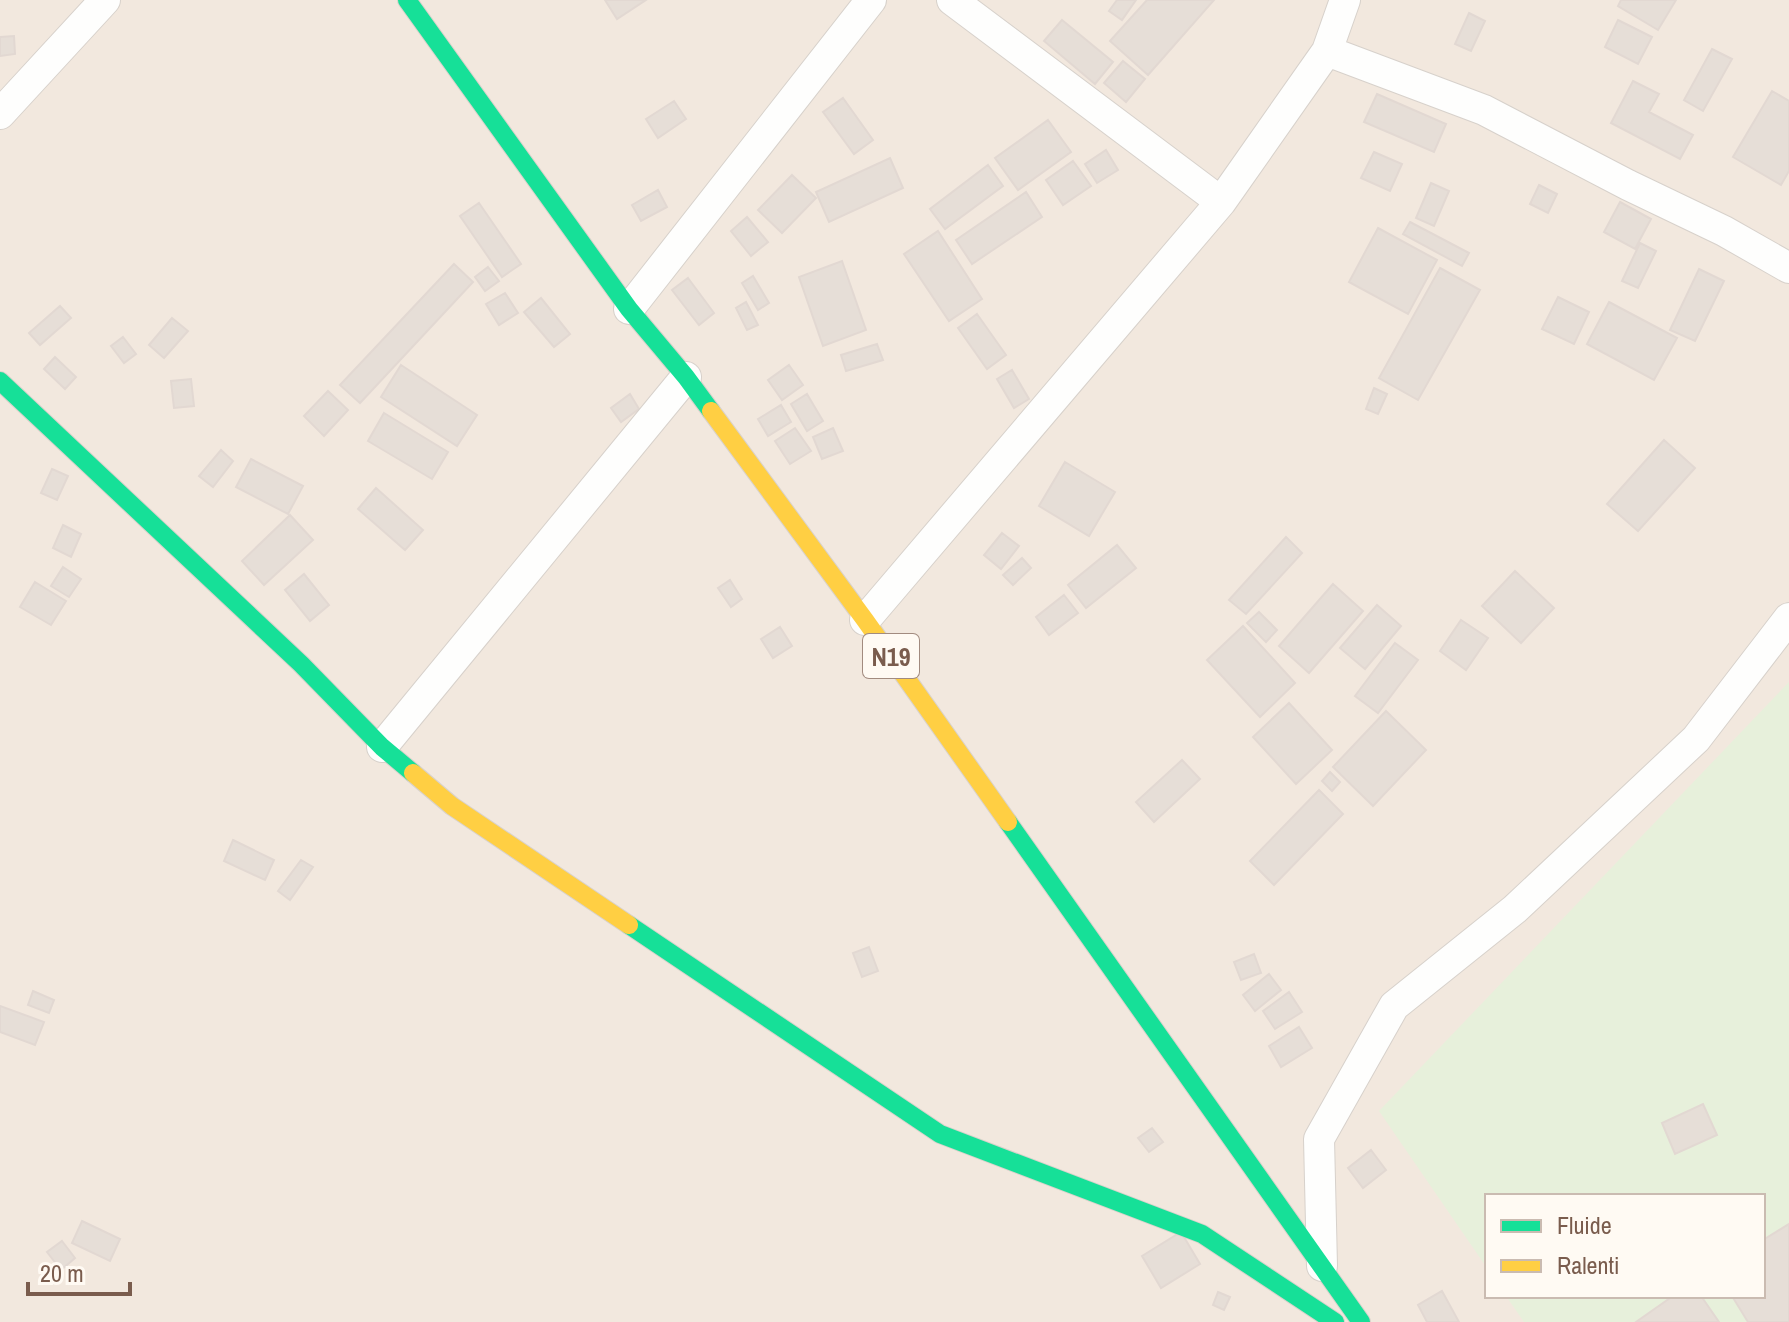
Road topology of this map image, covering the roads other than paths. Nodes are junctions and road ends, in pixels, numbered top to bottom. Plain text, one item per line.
1 (105, 0) edge
2 (407, 0) edge
3 (871, 0) edge
4 (952, 0) edge
5 (1345, 0) edge
6 (1327, 51) junction
7 (0, 114) edge
8 (1221, 202) junction
9 (1789, 268) edge
10 (629, 309) junction
11 (686, 377) junction
12 (0, 381) edge
13 (1789, 618) edge
14 (865, 620) junction
15 (382, 747) junction
16 (1322, 1266) junction
17 (1335, 1322) edge
18 (1361, 1322) edge

1 - 7 street
2 - 10 street, N19
3 - 10 street
4 - 8 street
5 - 6 street
6 - 8 street
6 - 9 street
8 - 14 street
10 - 11 street, N19
11 - 14 street, N19
11 - 15 street
12 - 15 street
13 - 16 street
14 - 16 street, N19
15 - 17 street
16 - 18 street, N19

